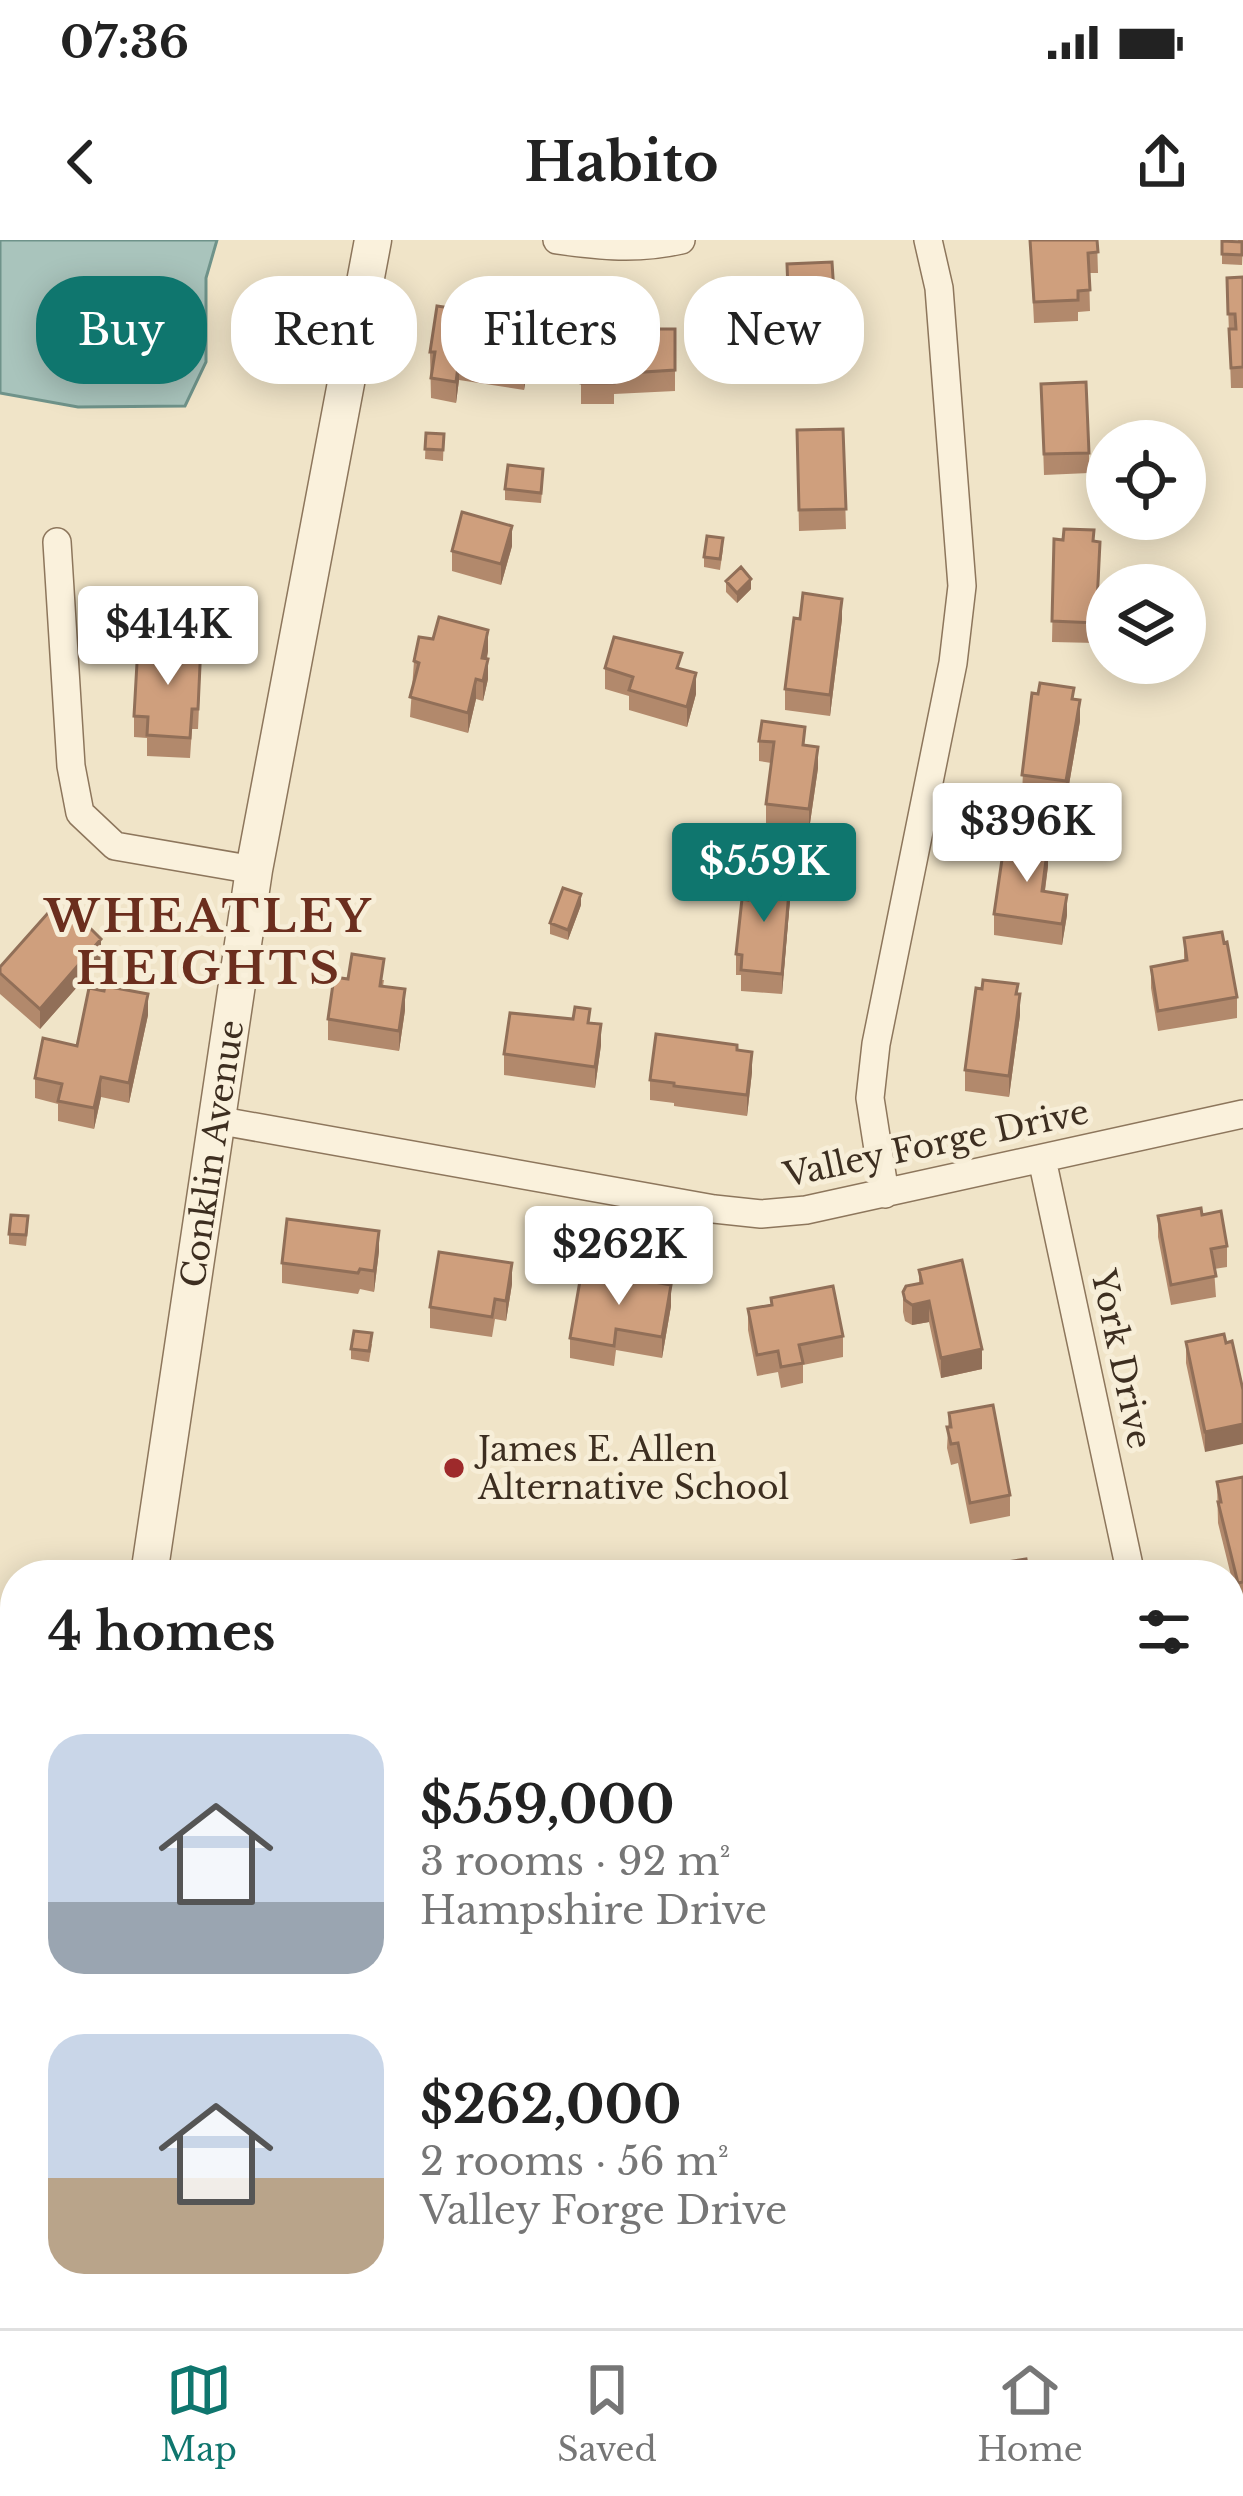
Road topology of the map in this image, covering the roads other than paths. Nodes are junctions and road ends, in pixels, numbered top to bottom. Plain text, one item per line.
1 (373, 240) edge
2 (557, 240) edge
3 (681, 240) edge
4 (928, 240) edge
5 (57, 542) dead end
6 (254, 870) junction
7 (1243, 1114) edge
8 (216, 1120) junction
9 (1042, 1159) junction
10 (886, 1194) junction
11 (151, 1560) edge
12 (1128, 1560) edge

1 - 6 street, Conklin Avenue
2 - 3 street
4 - 10 street
5 - 6 street
6 - 8 street, Conklin Avenue
7 - 9 street, Valley Forge Drive
8 - 10 street, Valley Forge Drive
8 - 11 street, Conklin Avenue
9 - 10 street, Valley Forge Drive
9 - 12 street, York Drive

